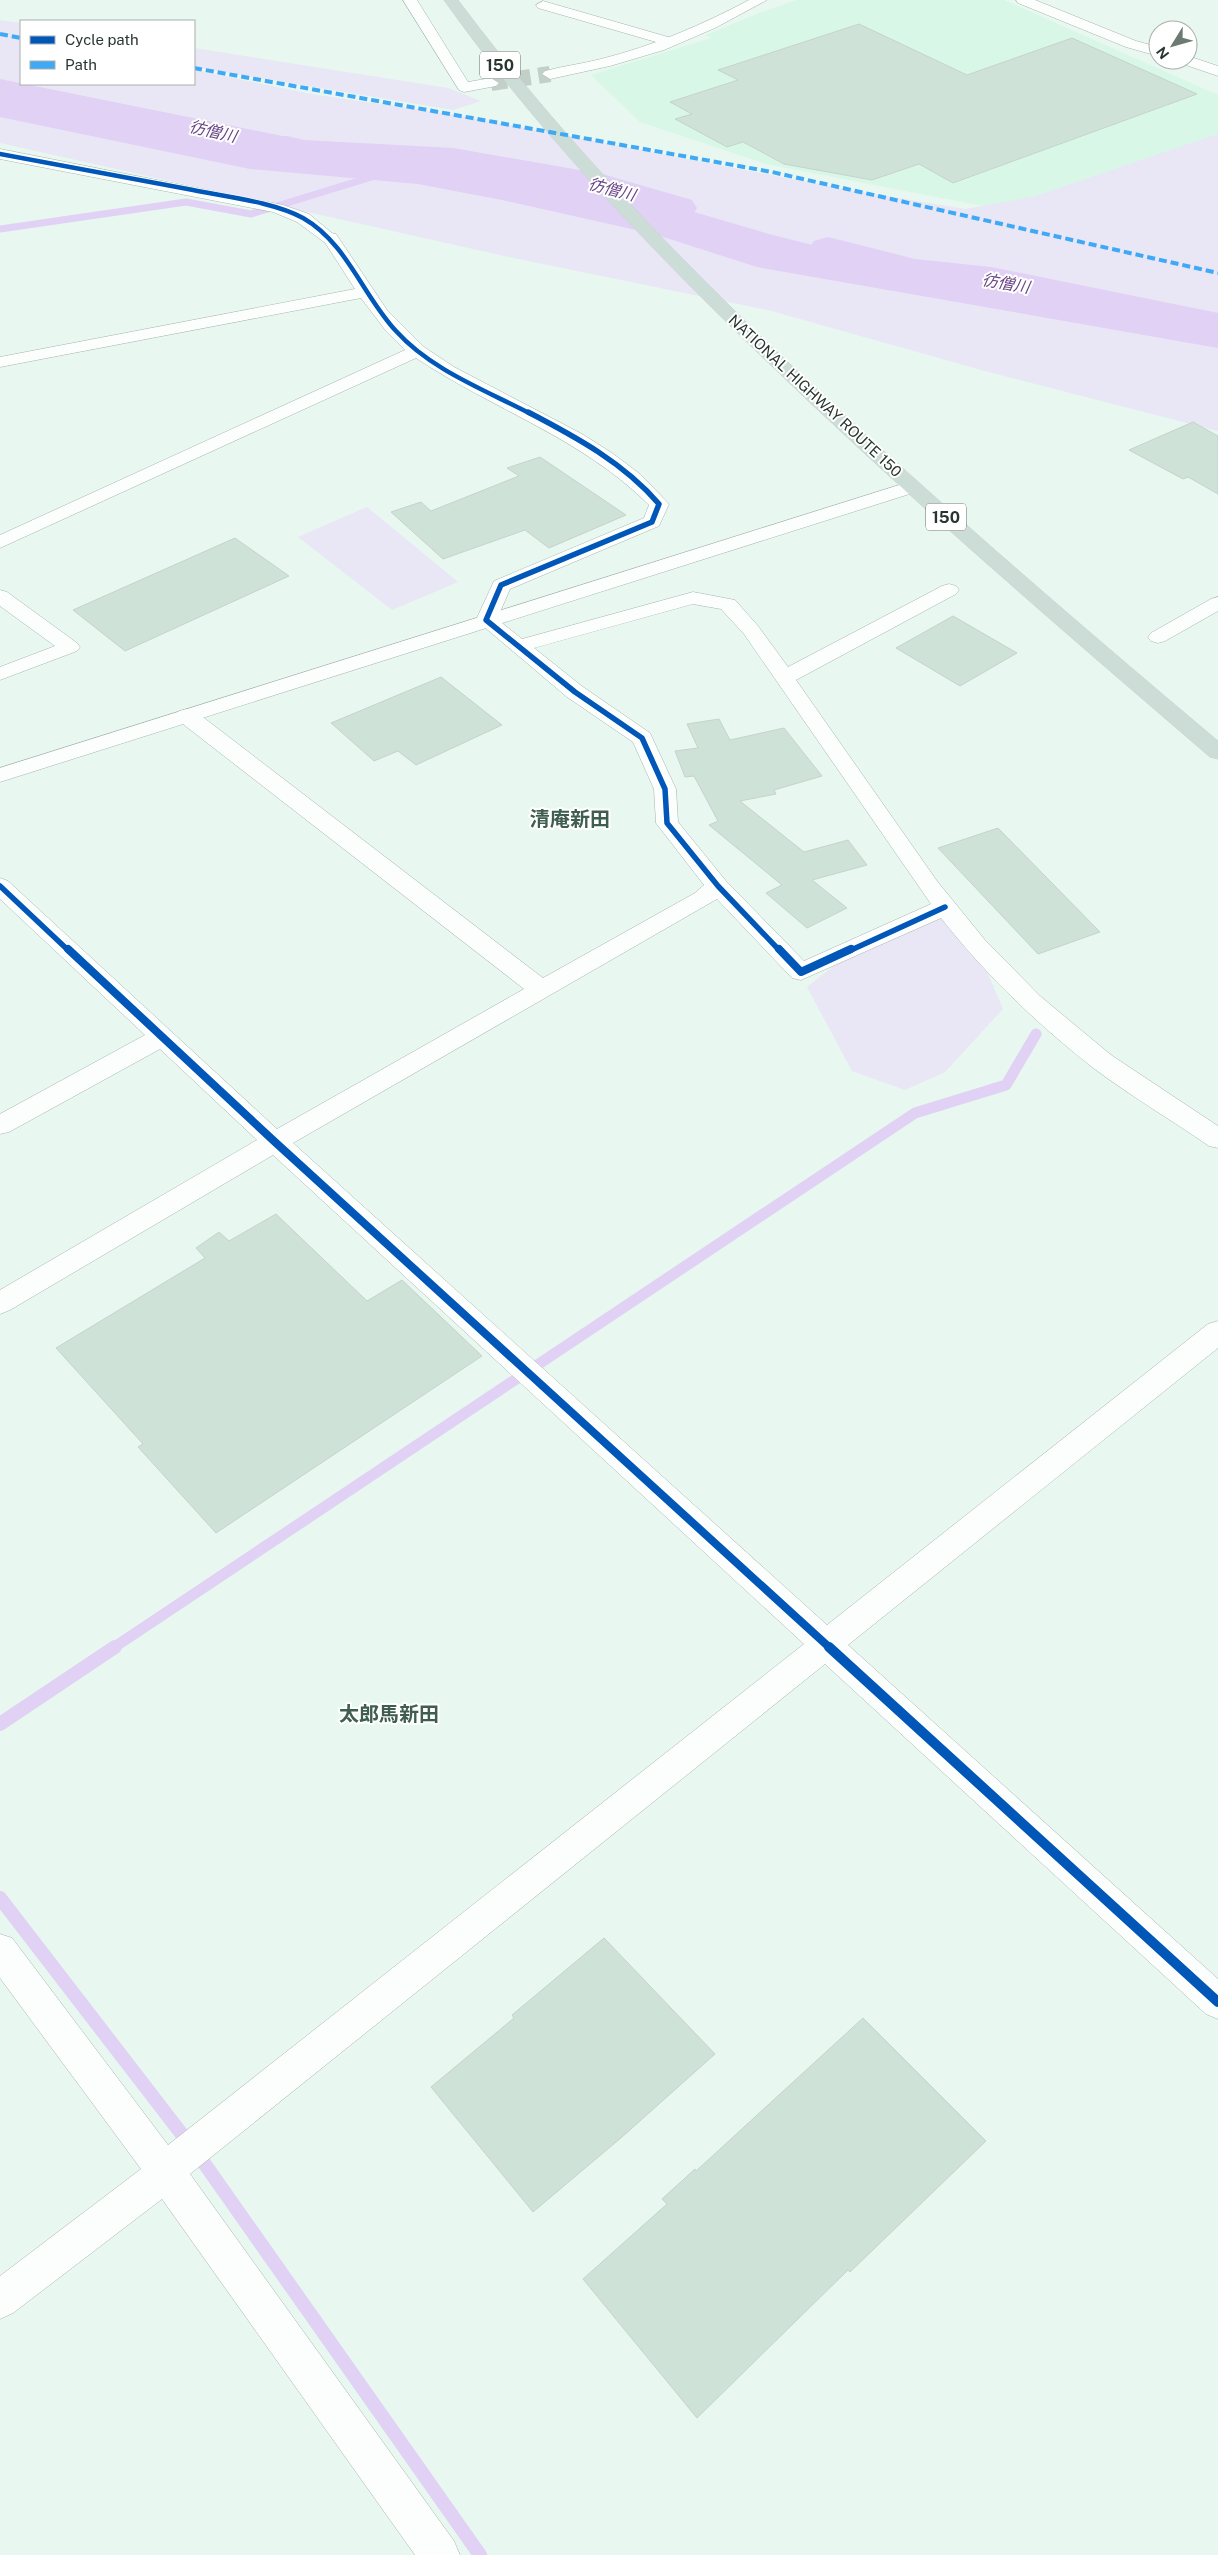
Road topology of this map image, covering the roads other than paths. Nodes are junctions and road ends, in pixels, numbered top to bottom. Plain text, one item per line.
1 (410, 0) edge
2 (451, 0) edge
3 (760, 0) edge
4 (1023, 0) edge
5 (540, 3) edge
6 (670, 42) junction
7 (1148, 49) edge
8 (1198, 64) edge
9 (1218, 71) edge
10 (550, 74) tunnel mouth
11 (491, 83) tunnel mouth
12 (0, 154) edge
13 (368, 292) junction
14 (417, 351) junction
15 (0, 362) edge
16 (912, 487) junction
17 (0, 542) edge
18 (949, 590) dead end
19 (0, 596) edge
20 (1218, 603) edge
21 (486, 620) junction
22 (1158, 637) dead end
23 (519, 646) junction
24 (0, 674) edge
25 (784, 678) junction
26 (187, 716) junction
27 (1218, 752) edge
28 (0, 775) edge
29 (0, 886) edge
30 (718, 886) junction
31 (945, 907) junction
32 (542, 990) junction
33 (162, 1037) junction
34 (0, 1125) edge
35 (1218, 1139) edge
36 (275, 1142) junction
37 (0, 1303) edge
38 (1218, 1332) edge
39 (827, 1645) junction
40 (0, 1950) edge
41 (1218, 2002) edge
42 (165, 2172) junction
43 (0, 2300) edge
44 (440, 2555) edge

1 - 11 street
2 - 16 highway, NATIONAL HIGHWAY ROUTE 150 / 150
3 - 6 street
4 - 7 street
5 - 6 street
6 - 10 street
8 - 9 street
12 - 13 street
13 - 14 street
13 - 15 street
14 - 17 street
14 - 21 street
16 - 21 street
16 - 27 highway, NATIONAL HIGHWAY ROUTE 150 / 150
18 - 25 street
19 - 24 street
20 - 22 street
21 - 23 street
21 - 26 street
23 - 25 street
23 - 30 street
25 - 31 street
26 - 28 street
26 - 32 street
29 - 33 street
30 - 31 street
30 - 32 street
31 - 35 street
32 - 36 street
33 - 34 street
33 - 36 street
36 - 37 street
36 - 39 street
38 - 39 street
39 - 41 street
39 - 42 street
40 - 42 street
42 - 43 street
42 - 44 street

